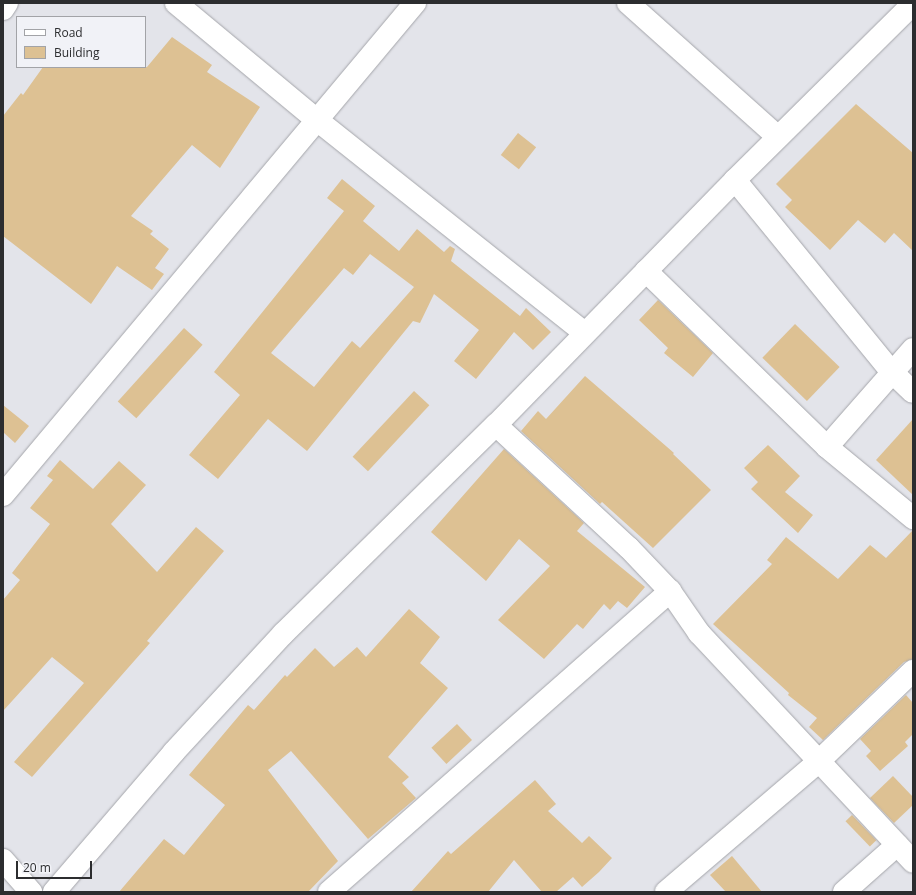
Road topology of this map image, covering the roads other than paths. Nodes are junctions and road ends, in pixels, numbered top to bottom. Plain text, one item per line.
1 (8, 3) edge
2 (176, 3) edge
3 (415, 3) edge
4 (628, 3) edge
5 (913, 4) edge
6 (3, 9) edge
7 (318, 120) junction
8 (778, 137) junction
9 (735, 180) junction
10 (646, 271) junction
11 (585, 333) junction
12 (913, 349) edge
13 (891, 371) junction
14 (913, 392) edge
15 (496, 425) junction
16 (827, 447) junction
17 (3, 495) edge
18 (912, 516) edge
19 (670, 591) junction
20 (913, 671) edge
21 (818, 762) junction
22 (897, 845) junction
23 (3, 860) edge
24 (913, 862) edge
25 (31, 892) edge
26 (54, 892) edge
27 (329, 892) edge
28 (666, 892) edge
29 (844, 892) edge

1 - 6 street
2 - 7 street
3 - 7 street
4 - 8 street
5 - 8 street
7 - 11 street
7 - 17 street
8 - 9 street
9 - 10 street
9 - 13 street
10 - 11 street
10 - 16 street
11 - 15 street
12 - 13 street
13 - 14 street
13 - 16 street
15 - 19 street
15 - 26 street
16 - 18 street
19 - 21 street
19 - 27 street
20 - 21 street
21 - 22 street
21 - 28 street
22 - 24 street
22 - 29 street
23 - 25 street

